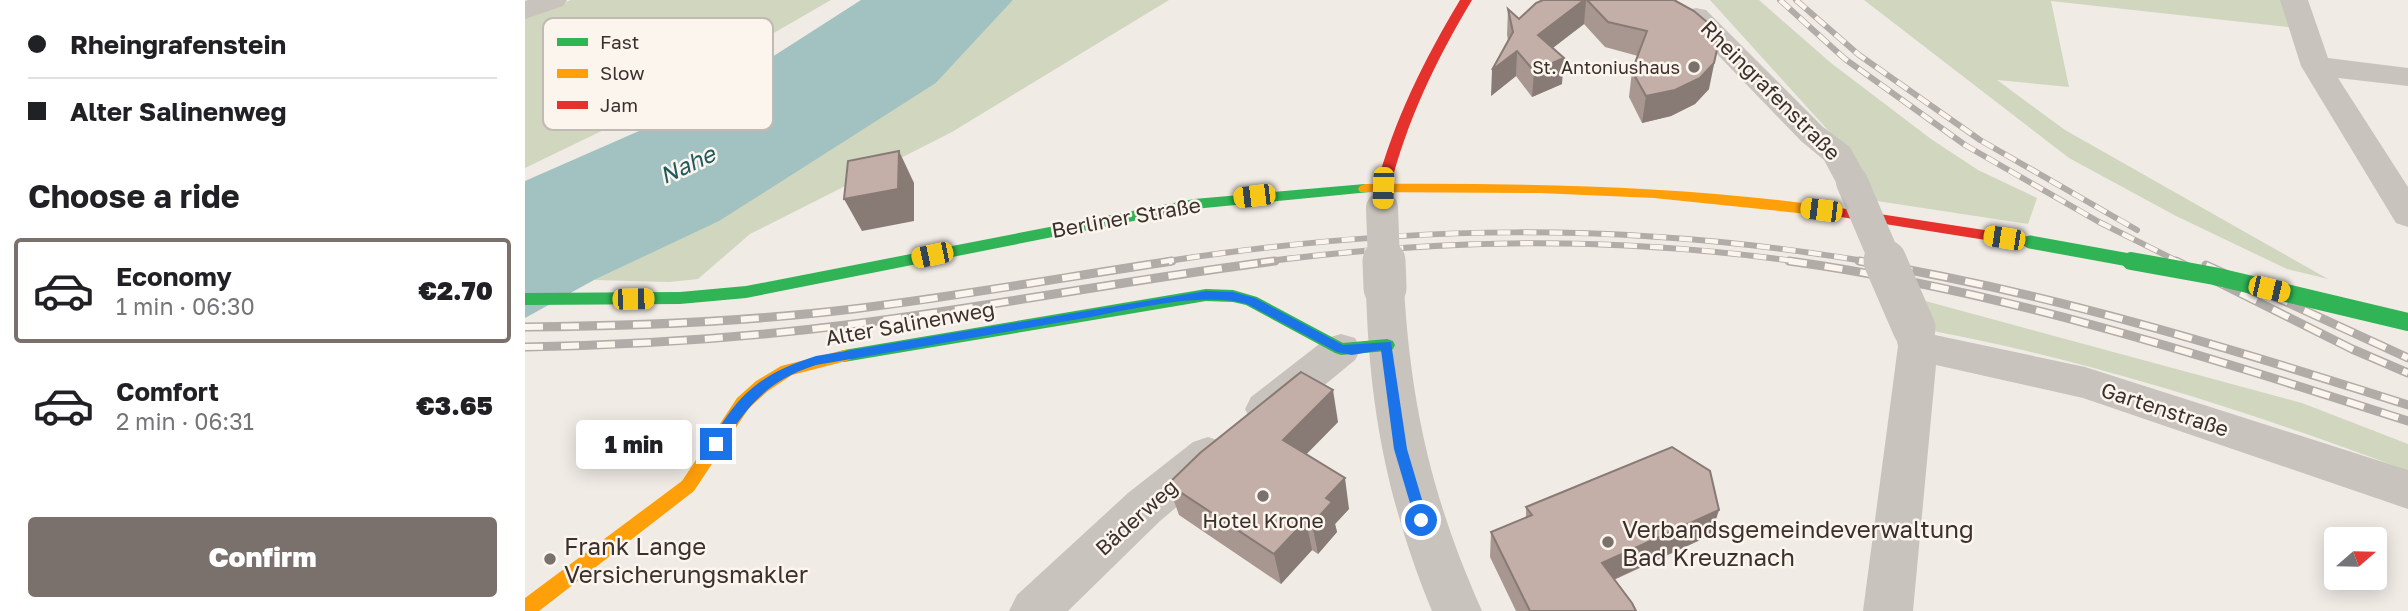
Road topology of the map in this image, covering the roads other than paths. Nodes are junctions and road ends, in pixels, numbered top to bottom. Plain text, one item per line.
1 (553, 0) edge
2 (1467, 0) edge
3 (2294, 0) edge
4 (525, 10) edge
5 (1696, 16) edge
6 (2316, 66) junction
7 (2408, 77) edge
8 (1383, 198) junction
9 (2408, 215) edge
10 (525, 299) edge
11 (2408, 322) edge
12 (1916, 337) junction
13 (1387, 345) junction
14 (1341, 349) junction
15 (2408, 490) edge
16 (525, 610) edge
17 (1034, 611) edge
18 (1457, 611) edge
19 (1888, 611) edge

1 - 4 street
2 - 8 main road
3 - 6 street
5 - 12 street, Rheingrafenstraße, bridge
6 - 7 street
6 - 9 street
8 - 10 main road, Berliner Straße
8 - 11 main road, Berliner Straße, bridge
8 - 13 street, bridge
12 - 15 street, Gartenstraße
12 - 19 street, Rheingrafenstraße
13 - 14 main road
13 - 18 street
14 - 16 main road, Alter Salinenweg
14 - 17 street, Bäderweg

